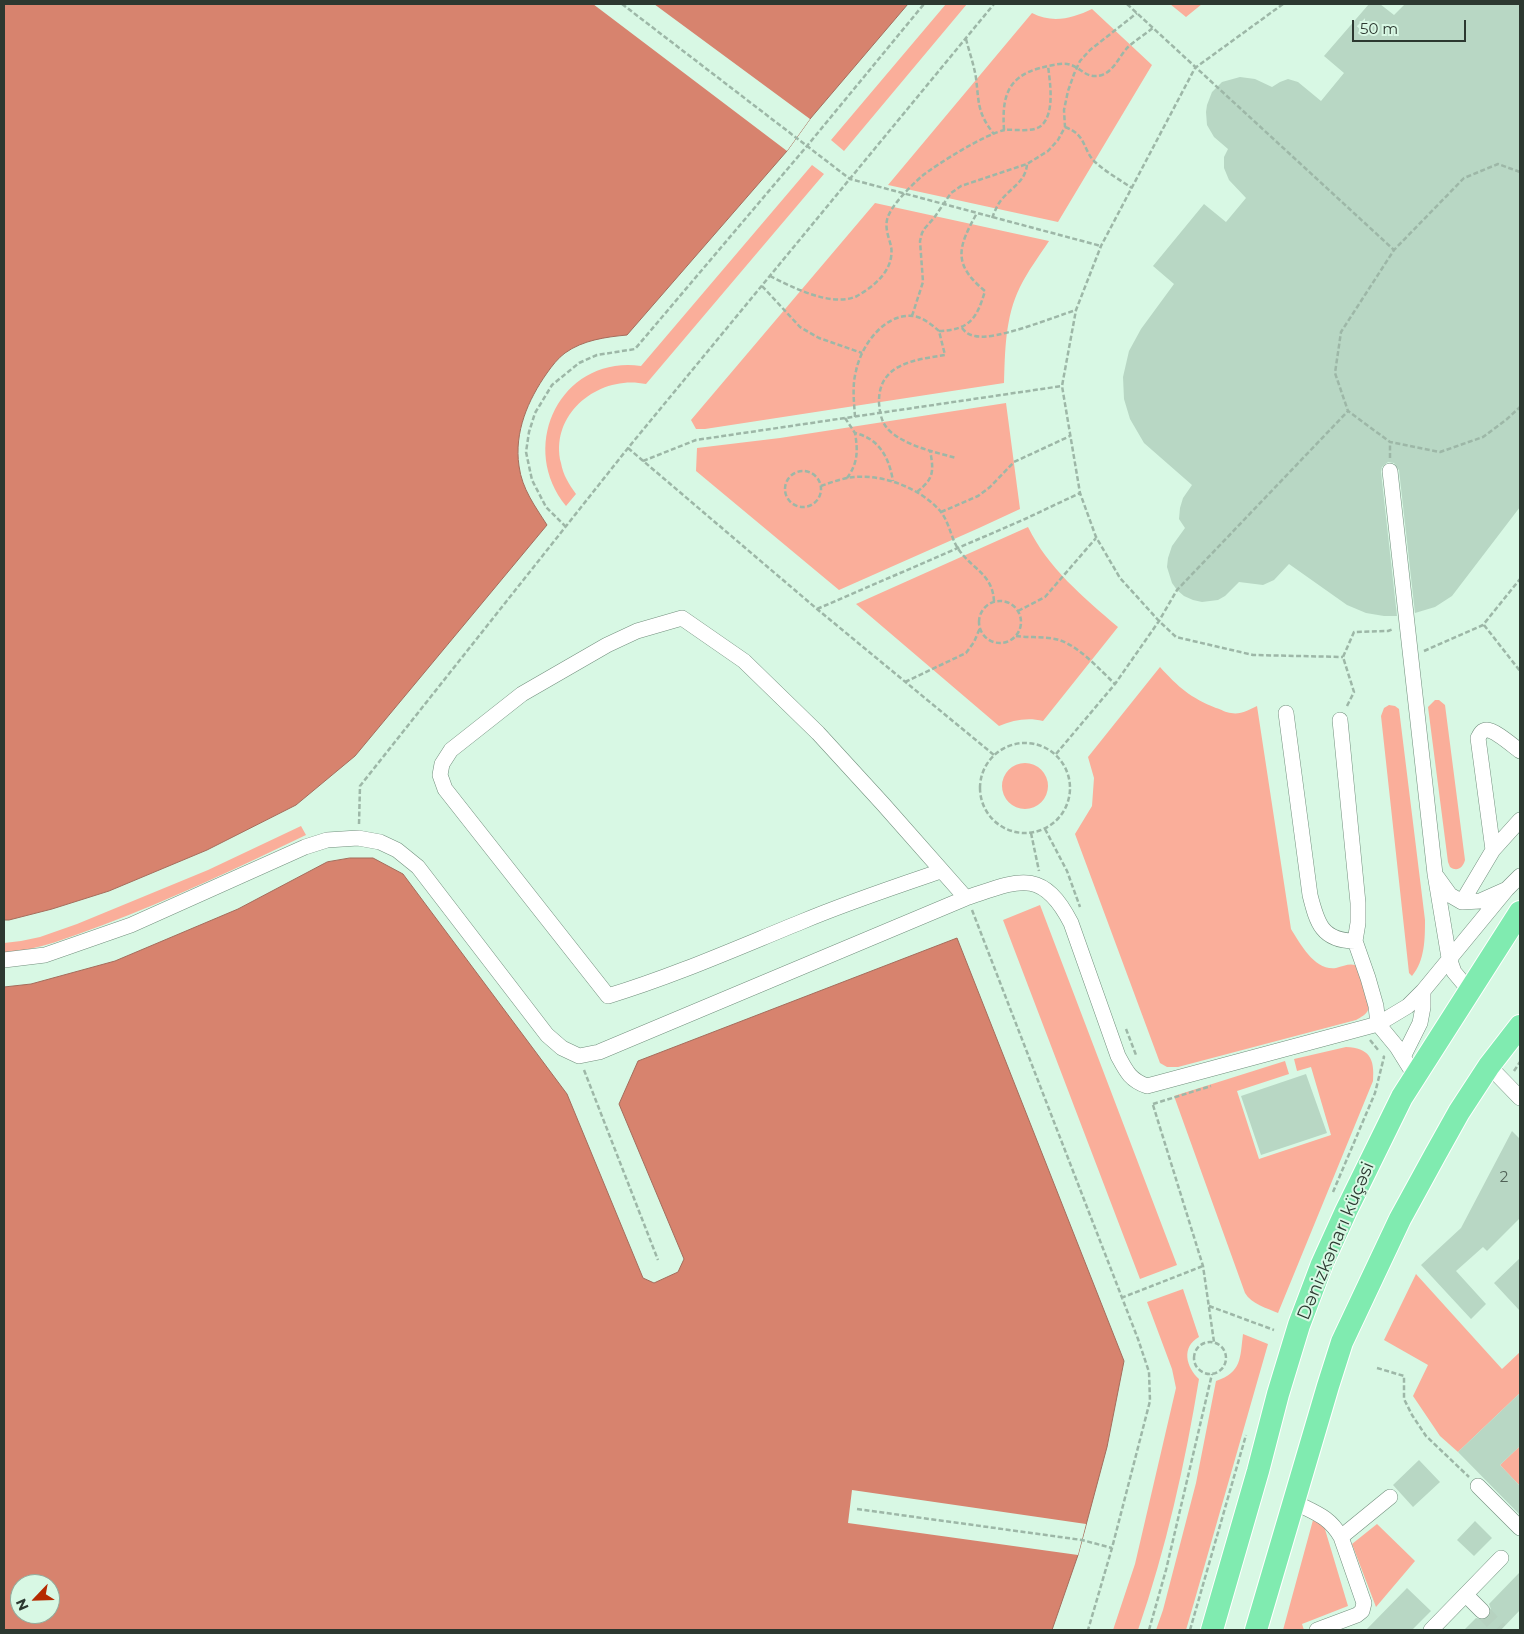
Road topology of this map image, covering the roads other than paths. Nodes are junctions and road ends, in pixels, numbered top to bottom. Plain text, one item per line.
1 (1390, 470) dead end
2 (1286, 713) dead end
3 (1340, 720) road end
4 (1520, 751) edge
5 (1520, 820) edge
6 (1493, 850) junction
7 (941, 871) junction
8 (1434, 874) junction
9 (1520, 876) edge
10 (1506, 889) junction
11 (966, 898) junction
12 (1462, 902) junction
13 (1520, 912) edge
14 (1354, 941) junction
15 (1449, 958) junction
16 (4, 960) edge
17 (1469, 990) junction
18 (1423, 991) junction
19 (1378, 1024) junction
20 (1520, 1026) edge
21 (1409, 1066) junction
22 (1489, 1066) junction
23 (1520, 1098) edge
24 (1478, 1486) road end
25 (1390, 1497) dead end
26 (1294, 1502) junction
27 (1520, 1528) edge
28 (1341, 1537) junction
29 (1501, 1558) dead end
30 (1466, 1595) junction
31 (1482, 1611) tunnel mouth
32 (1212, 1630) edge
33 (1256, 1630) edge
34 (1317, 1630) edge
35 (1431, 1630) edge

1 - 8 street
2 - 14 street
3 - 14 street
4 - 6 street
5 - 6 street
6 - 12 street
7 - 7 street
7 - 11 street
8 - 12 street
8 - 15 street
9 - 10 street
10 - 12 street
10 - 15 street
11 - 16 street
11 - 19 street
13 - 17 highway, Dənizkənarı küçəsi
14 - 19 street
15 - 17 street
15 - 18 street
17 - 21 highway, Dənizkənarı küçəsi
18 - 19 street
18 - 21 street
19 - 21 street
20 - 22 highway
21 - 32 highway, Dənizkənarı küçəsi
22 - 23 street
22 - 26 highway
24 - 27 street
25 - 28 street
26 - 28 street
26 - 33 highway
28 - 34 street
29 - 30 street
30 - 31 street
30 - 35 street

